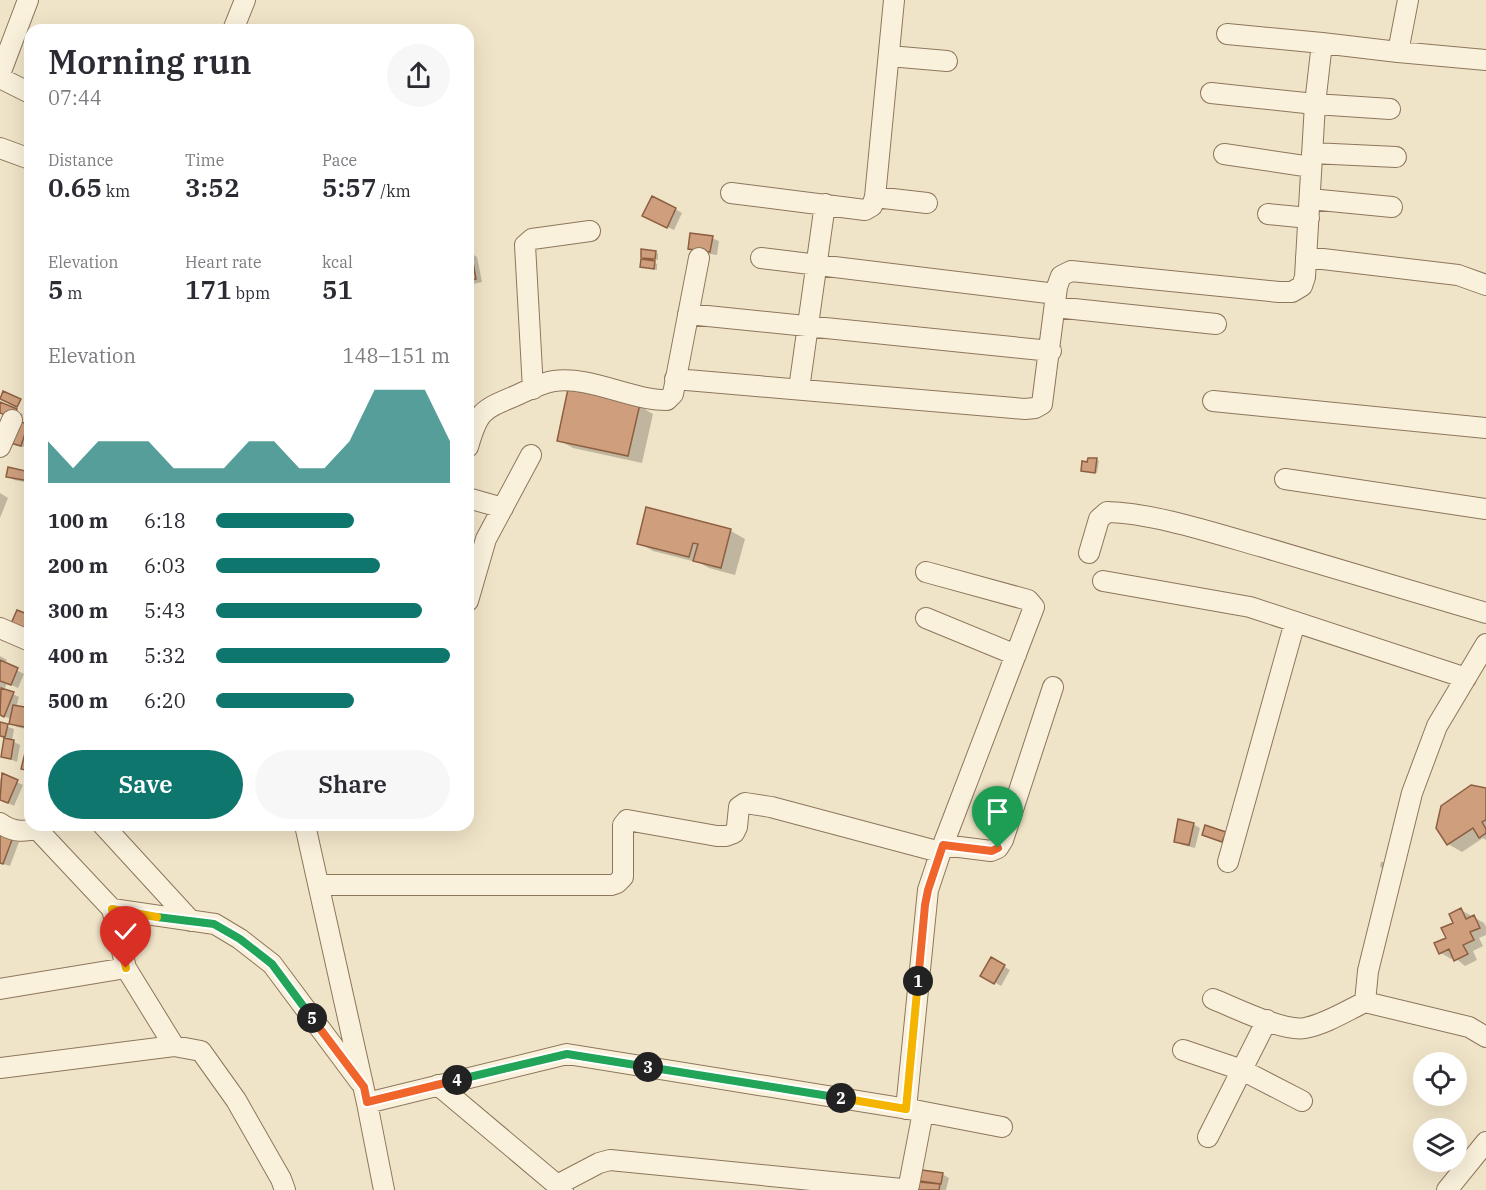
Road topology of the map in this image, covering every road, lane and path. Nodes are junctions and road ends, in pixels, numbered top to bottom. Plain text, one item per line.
1 (28, 0) edge
2 (245, 0) edge
3 (894, 0) edge
4 (1408, 0) edge
5 (24, 24) edge
6 (235, 24) edge
7 (23, 33) edge
8 (1227, 34) dead end
9 (1322, 43) junction
10 (1398, 52) junction
11 (889, 56) junction
12 (1486, 60) edge
13 (947, 61) dead end
14 (0, 76) edge
15 (24, 90) edge
16 (1211, 93) dead end
17 (1315, 104) junction
18 (1390, 109) dead end
19 (0, 148) edge
20 (1224, 154) dead end
21 (24, 157) edge
22 (1396, 157) dead end
23 (1312, 160) junction
24 (731, 193) dead end
25 (875, 197) junction
26 (927, 203) dead end
27 (825, 204) junction
28 (1392, 207) dead end
29 (1309, 208) junction
30 (1268, 214) dead end
31 (590, 231) dead end
32 (1306, 257) junction
33 (699, 258) dead end
34 (761, 258) dead end
35 (817, 265) junction
36 (1486, 285) edge
37 (1056, 300) junction
38 (688, 314) junction
39 (1215, 324) dead end
40 (809, 326) junction
41 (1051, 351) junction
42 (675, 379) junction
43 (533, 388) junction
44 (799, 389) junction
45 (1213, 401) dead end
46 (12, 420) dead end
47 (1486, 428) edge
48 (474, 430) edge
49 (0, 447) edge
50 (531, 455) dead end
51 (1285, 478) dead end
52 (474, 500) edge
53 (503, 508) junction
54 (1486, 509) edge
55 (1089, 553) dead end
56 (926, 572) dead end
57 (474, 580) edge
58 (1103, 581) dead end
59 (1486, 613) edge
60 (926, 618) dead end
61 (1295, 622) junction
62 (0, 628) edge
63 (24, 638) edge
64 (1486, 644) edge
65 (1016, 655) junction
66 (1466, 678) junction
67 (1053, 687) dead end
68 (0, 823) edge
69 (24, 831) edge
70 (42, 831) edge
71 (108, 831) edge
72 (306, 831) edge
73 (942, 848) junction
74 (1228, 862) dead end
75 (319, 885) junction
76 (112, 909) junction
77 (191, 921) junction
78 (126, 968) junction
79 (0, 989) edge
80 (1213, 999) dead end
81 (1365, 1002) junction
82 (1267, 1020) junction
83 (1486, 1036) edge
84 (174, 1046) junction
85 (1184, 1050) dead end
86 (0, 1068) edge
87 (1242, 1070) junction
88 (438, 1085) junction
89 (365, 1095) junction
90 (1302, 1101) dead end
91 (915, 1111) junction
92 (1002, 1127) dead end
93 (1209, 1137) dead end
94 (1486, 1142) edge
95 (560, 1188) edge
96 (285, 1190) edge
97 (384, 1190) edge
98 (1447, 1190) edge

1 - 5 street
2 - 6 street
3 - 11 street
4 - 10 street
7 - 14 street
8 - 9 street
9 - 10 street
9 - 17 street
10 - 12 street
11 - 13 street
11 - 25 street
14 - 15 street
16 - 17 street
17 - 18 street
17 - 23 street
19 - 21 street
20 - 23 street
22 - 23 street
23 - 29 street
24 - 27 street
25 - 26 street
25 - 27 street
27 - 35 street
28 - 29 street
29 - 30 street
29 - 32 street
31 - 43 street
32 - 36 street
32 - 37 street
33 - 38 street
34 - 35 street
35 - 37 street
35 - 40 street
37 - 39 street
37 - 41 street
38 - 40 street
38 - 42 street
40 - 41 street
40 - 44 street
41 - 44 street
42 - 43 street
42 - 44 street
43 - 48 street
45 - 47 street
46 - 49 street
50 - 53 street
51 - 54 street
52 - 53 street
53 - 57 street
55 - 59 street
56 - 65 street
58 - 61 street
60 - 65 street
61 - 66 street
61 - 74 street
62 - 63 street
64 - 66 street
65 - 73 street
66 - 81 street
67 - 73 street
68 - 69 street
70 - 76 street
71 - 77 street
72 - 75 street
73 - 75 street
73 - 91 street
75 - 89 street
76 - 77 street
76 - 78 street
77 - 89 street
78 - 79 street
78 - 84 street
80 - 82 street
81 - 82 street
81 - 83 street
82 - 87 street
84 - 86 street
84 - 96 street
85 - 87 street
87 - 90 street
87 - 93 street
88 - 89 street
88 - 91 street
88 - 95 street
89 - 97 street
91 - 92 street
91 - 95 street
94 - 98 street

